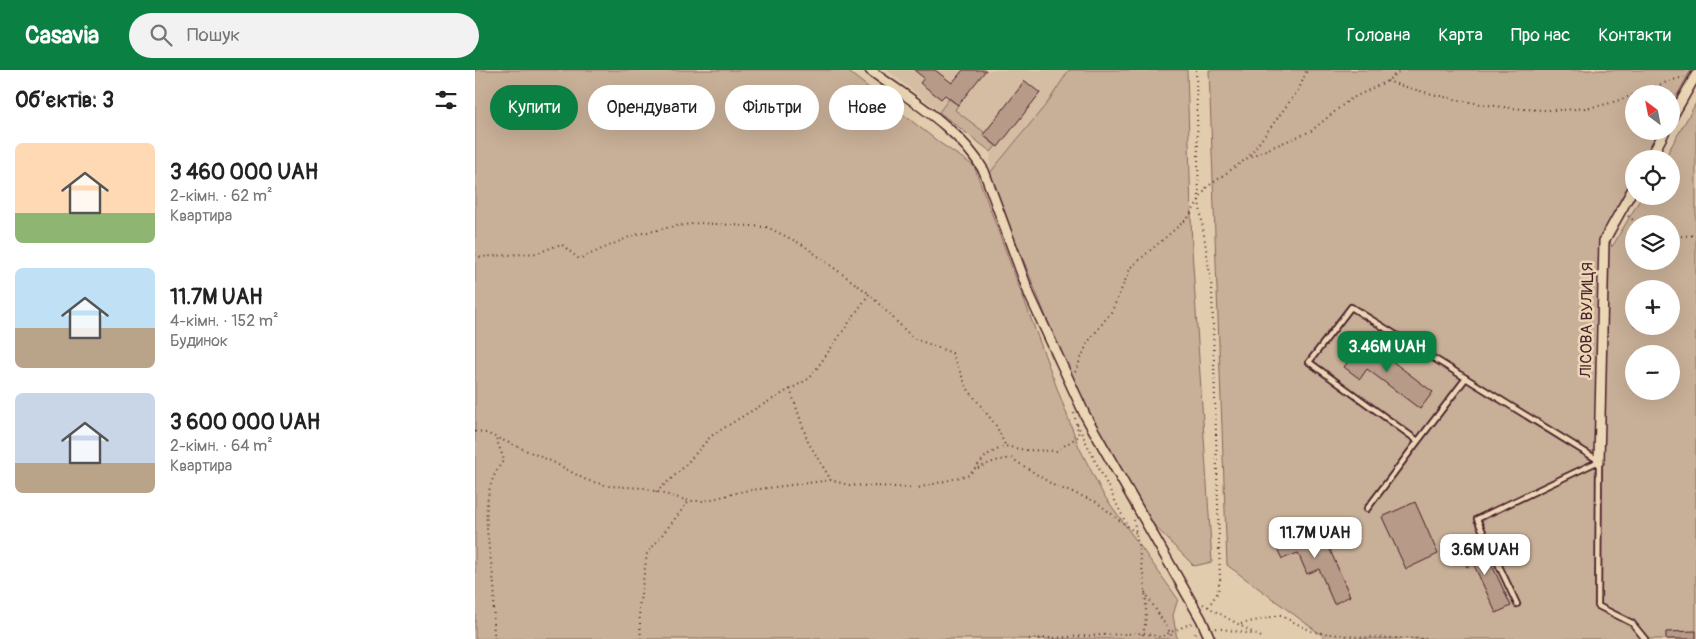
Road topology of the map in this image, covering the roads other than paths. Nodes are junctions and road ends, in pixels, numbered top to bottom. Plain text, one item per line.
1 (870, 70) edge
2 (1696, 75) edge
3 (1680, 103) edge
4 (1625, 202) edge
5 (1466, 378) junction
6 (1418, 441) junction
7 (1599, 461) junction
8 (1367, 509) dead end
9 (1517, 604) dead end
10 (1210, 639) edge
11 (1645, 639) edge

1 - 10 street
2 - 3 street
4 - 7 street, ЛІСОВА ВУЛИЦЯ
5 - 6 lane
5 - 6 lane
5 - 7 lane
6 - 8 lane
7 - 9 lane
7 - 11 lane

